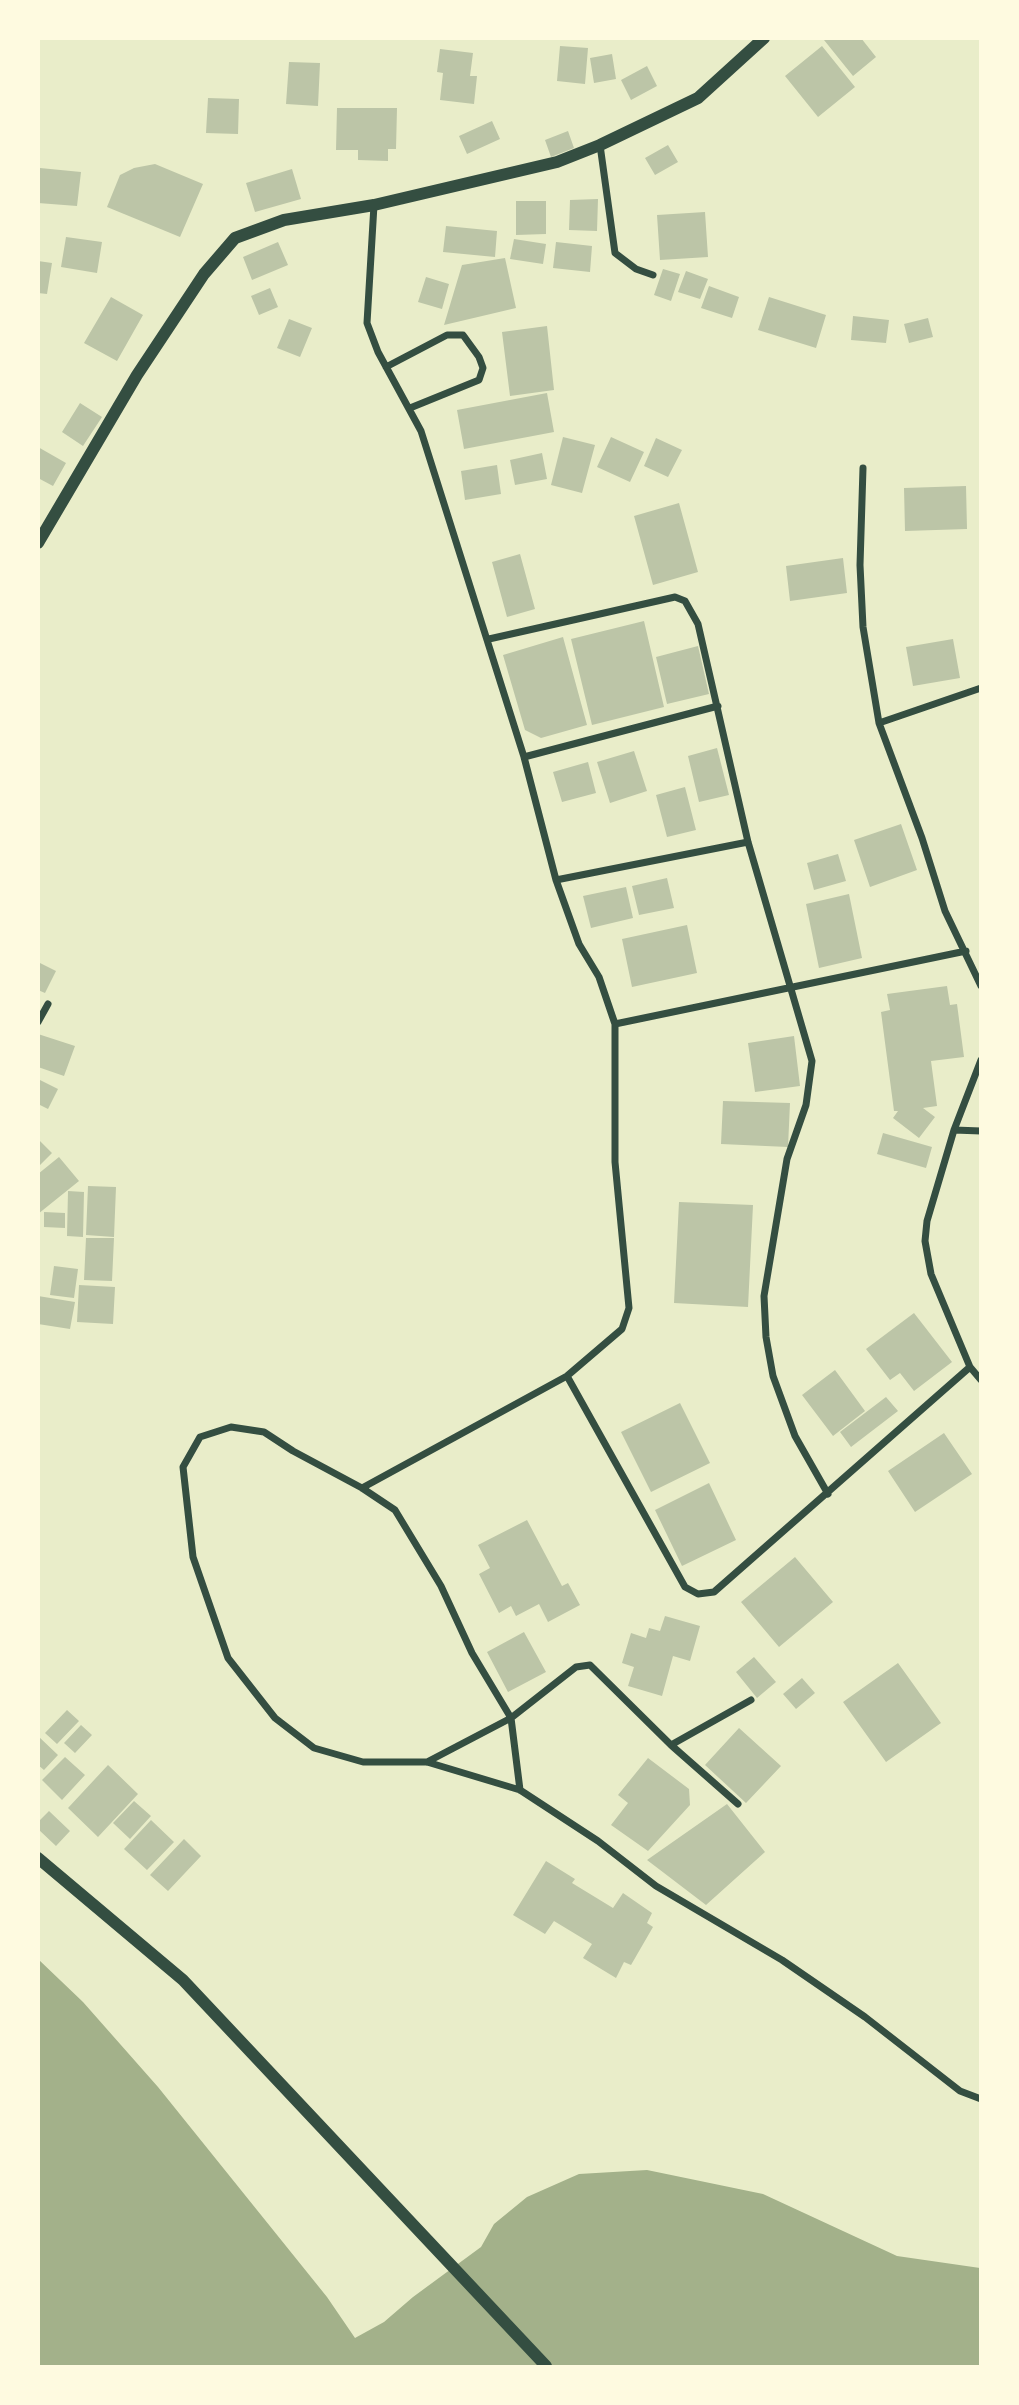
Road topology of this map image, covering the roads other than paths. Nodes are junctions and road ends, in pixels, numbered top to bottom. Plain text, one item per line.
1 (764, 38) edge
2 (600, 145) junction
3 (374, 205) junction
4 (653, 275) dead end
5 (386, 367) junction
6 (410, 408) junction
7 (863, 468) dead end
8 (38, 543) edge
9 (489, 639) junction
10 (981, 688) edge
11 (718, 706) junction
12 (879, 723) junction
13 (524, 757) junction
14 (748, 842) junction
15 (556, 880) junction
16 (966, 951) junction
17 (981, 986) edge
18 (790, 988) junction
19 (48, 1004) dead end
20 (38, 1022) edge
21 (615, 1024) junction
22 (981, 1060) edge
23 (954, 1129) junction
24 (981, 1131) edge
25 (970, 1367) junction
26 (567, 1376) junction
27 (981, 1380) edge
28 (362, 1488) junction
29 (828, 1494) junction
30 (751, 1700) dead end
31 (511, 1718) junction
32 (671, 1745) junction
33 (427, 1762) junction
34 (520, 1790) junction
35 (738, 1804) dead end
36 (38, 1858) edge
37 (981, 2099) edge
38 (546, 2367) edge

1 - 2 street
2 - 3 street
2 - 4 street
3 - 5 street
3 - 8 street
5 - 6 street
5 - 6 street
6 - 9 street
7 - 12 street
9 - 11 street
9 - 13 street
10 - 12 street
11 - 13 street
11 - 14 street
12 - 16 street
13 - 15 street
14 - 15 street
14 - 18 street
15 - 21 street
16 - 17 street
16 - 18 street
18 - 21 street
18 - 29 street
19 - 20 street
21 - 26 street
22 - 23 street
23 - 24 street
23 - 25 street
25 - 27 street
25 - 29 street
26 - 28 street
26 - 29 street
28 - 31 street
28 - 33 street
30 - 32 street
31 - 32 street
31 - 33 street
31 - 34 street
32 - 35 street
33 - 34 street
34 - 37 street
36 - 38 street

